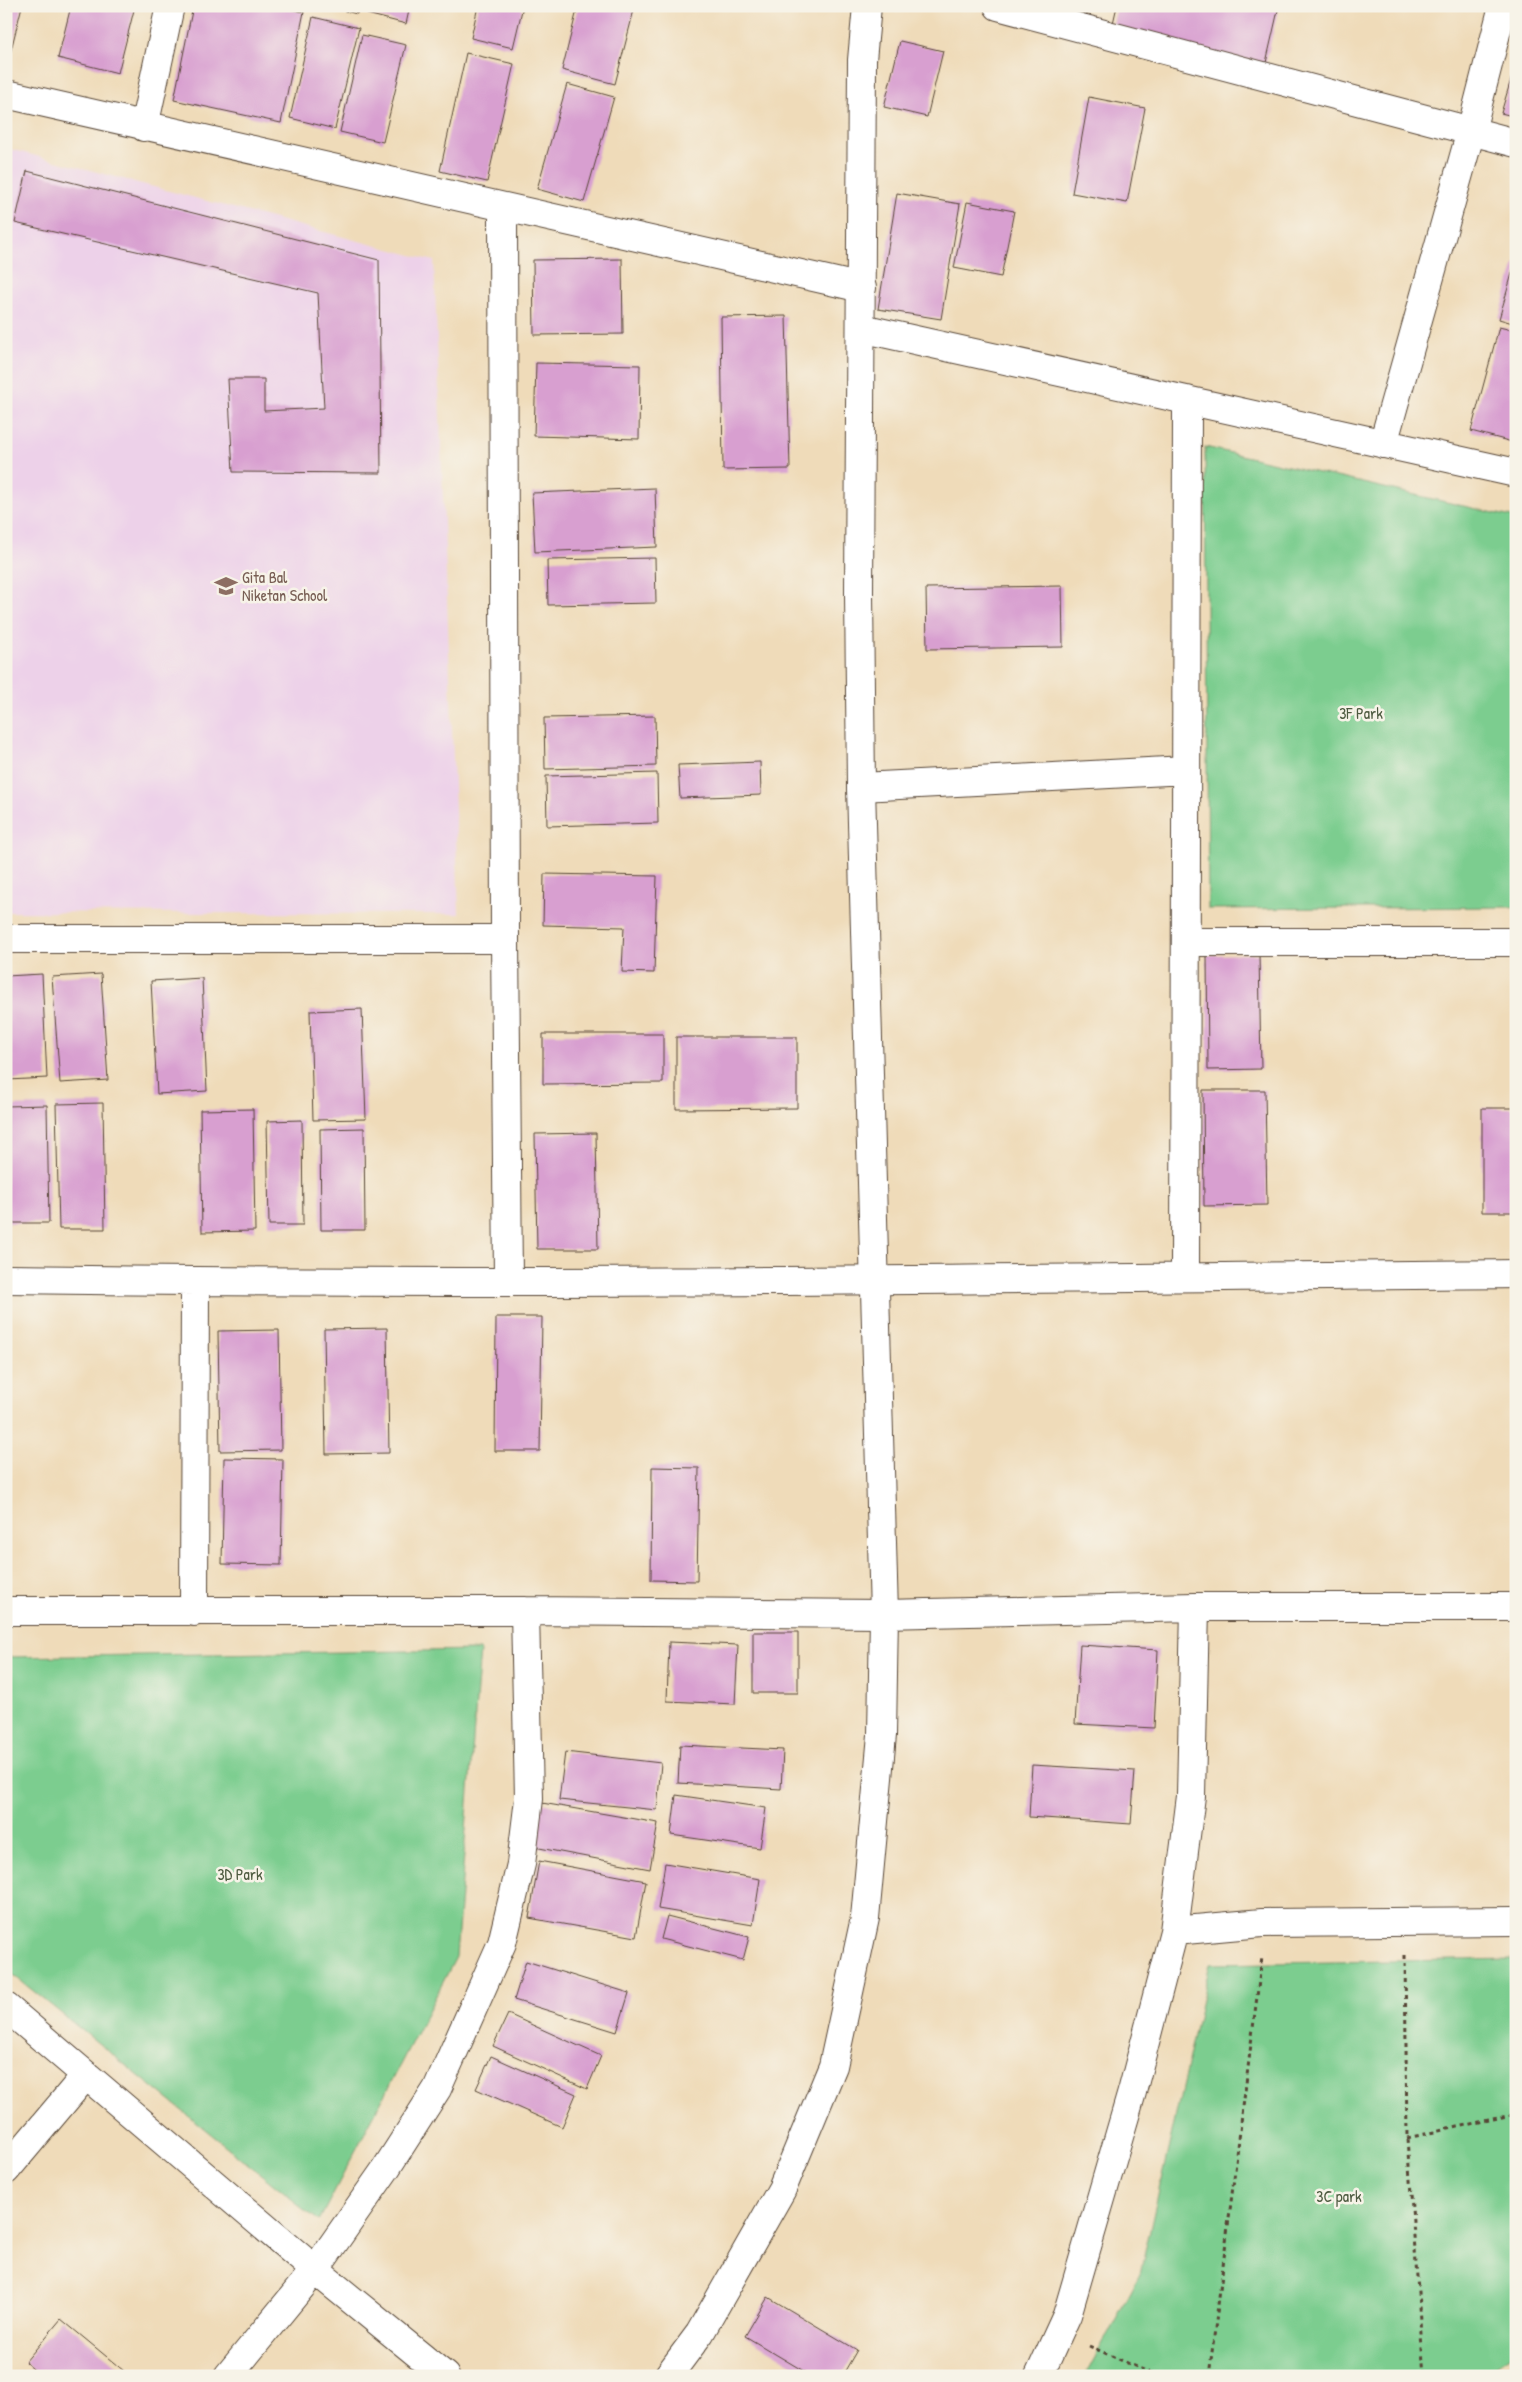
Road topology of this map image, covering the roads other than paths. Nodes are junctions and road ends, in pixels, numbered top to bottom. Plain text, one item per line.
1 (170, 6) edge
2 (867, 6) edge
3 (998, 6) edge
4 (1503, 6) edge
5 (6, 94) edge
6 (144, 127) junction
7 (1471, 132) junction
8 (1516, 143) edge
9 (503, 208) junction
10 (862, 288) junction
11 (861, 328) junction
12 (1187, 400) junction
13 (1383, 444) junction
14 (1516, 473) edge
15 (1186, 770) junction
16 (861, 787) junction
17 (6, 939) edge
18 (505, 939) junction
19 (1186, 942) junction
20 (1516, 942) edge
21 (1516, 1274) edge
22 (1185, 1277) junction
23 (6, 1279) edge
24 (508, 1280) junction
25 (873, 1280) junction
26 (195, 1282) junction
27 (1194, 1607) junction
28 (1516, 1607) edge
29 (6, 1611) edge
30 (526, 1611) junction
31 (194, 1612) junction
32 (884, 1614) junction
33 (1516, 1921) edge
34 (1174, 1931) junction
35 (6, 2008) edge
36 (86, 2075) junction
37 (6, 2170) edge
38 (315, 2270) junction
39 (228, 2376) edge
40 (445, 2376) edge
41 (668, 2376) edge
42 (1040, 2376) edge

1 - 6 street
2 - 10 street
3 - 7 street
4 - 7 street
5 - 6 street
6 - 9 street
7 - 8 street
7 - 13 street
9 - 10 street
9 - 18 street
10 - 11 street
11 - 12 street
11 - 16 street
12 - 13 street
12 - 15 street
13 - 14 street
15 - 16 street
15 - 19 street
16 - 25 street
17 - 18 street
18 - 24 street
19 - 20 street
19 - 22 street
21 - 22 street
22 - 25 street
23 - 26 street
24 - 25 street
24 - 26 street
25 - 32 street
26 - 31 street
27 - 28 street
27 - 32 street
27 - 34 street
29 - 31 street
30 - 31 street
30 - 32 street
30 - 38 street
32 - 41 street
33 - 34 street
34 - 42 street
35 - 36 street
36 - 37 street
36 - 38 street
38 - 39 street
38 - 40 street

